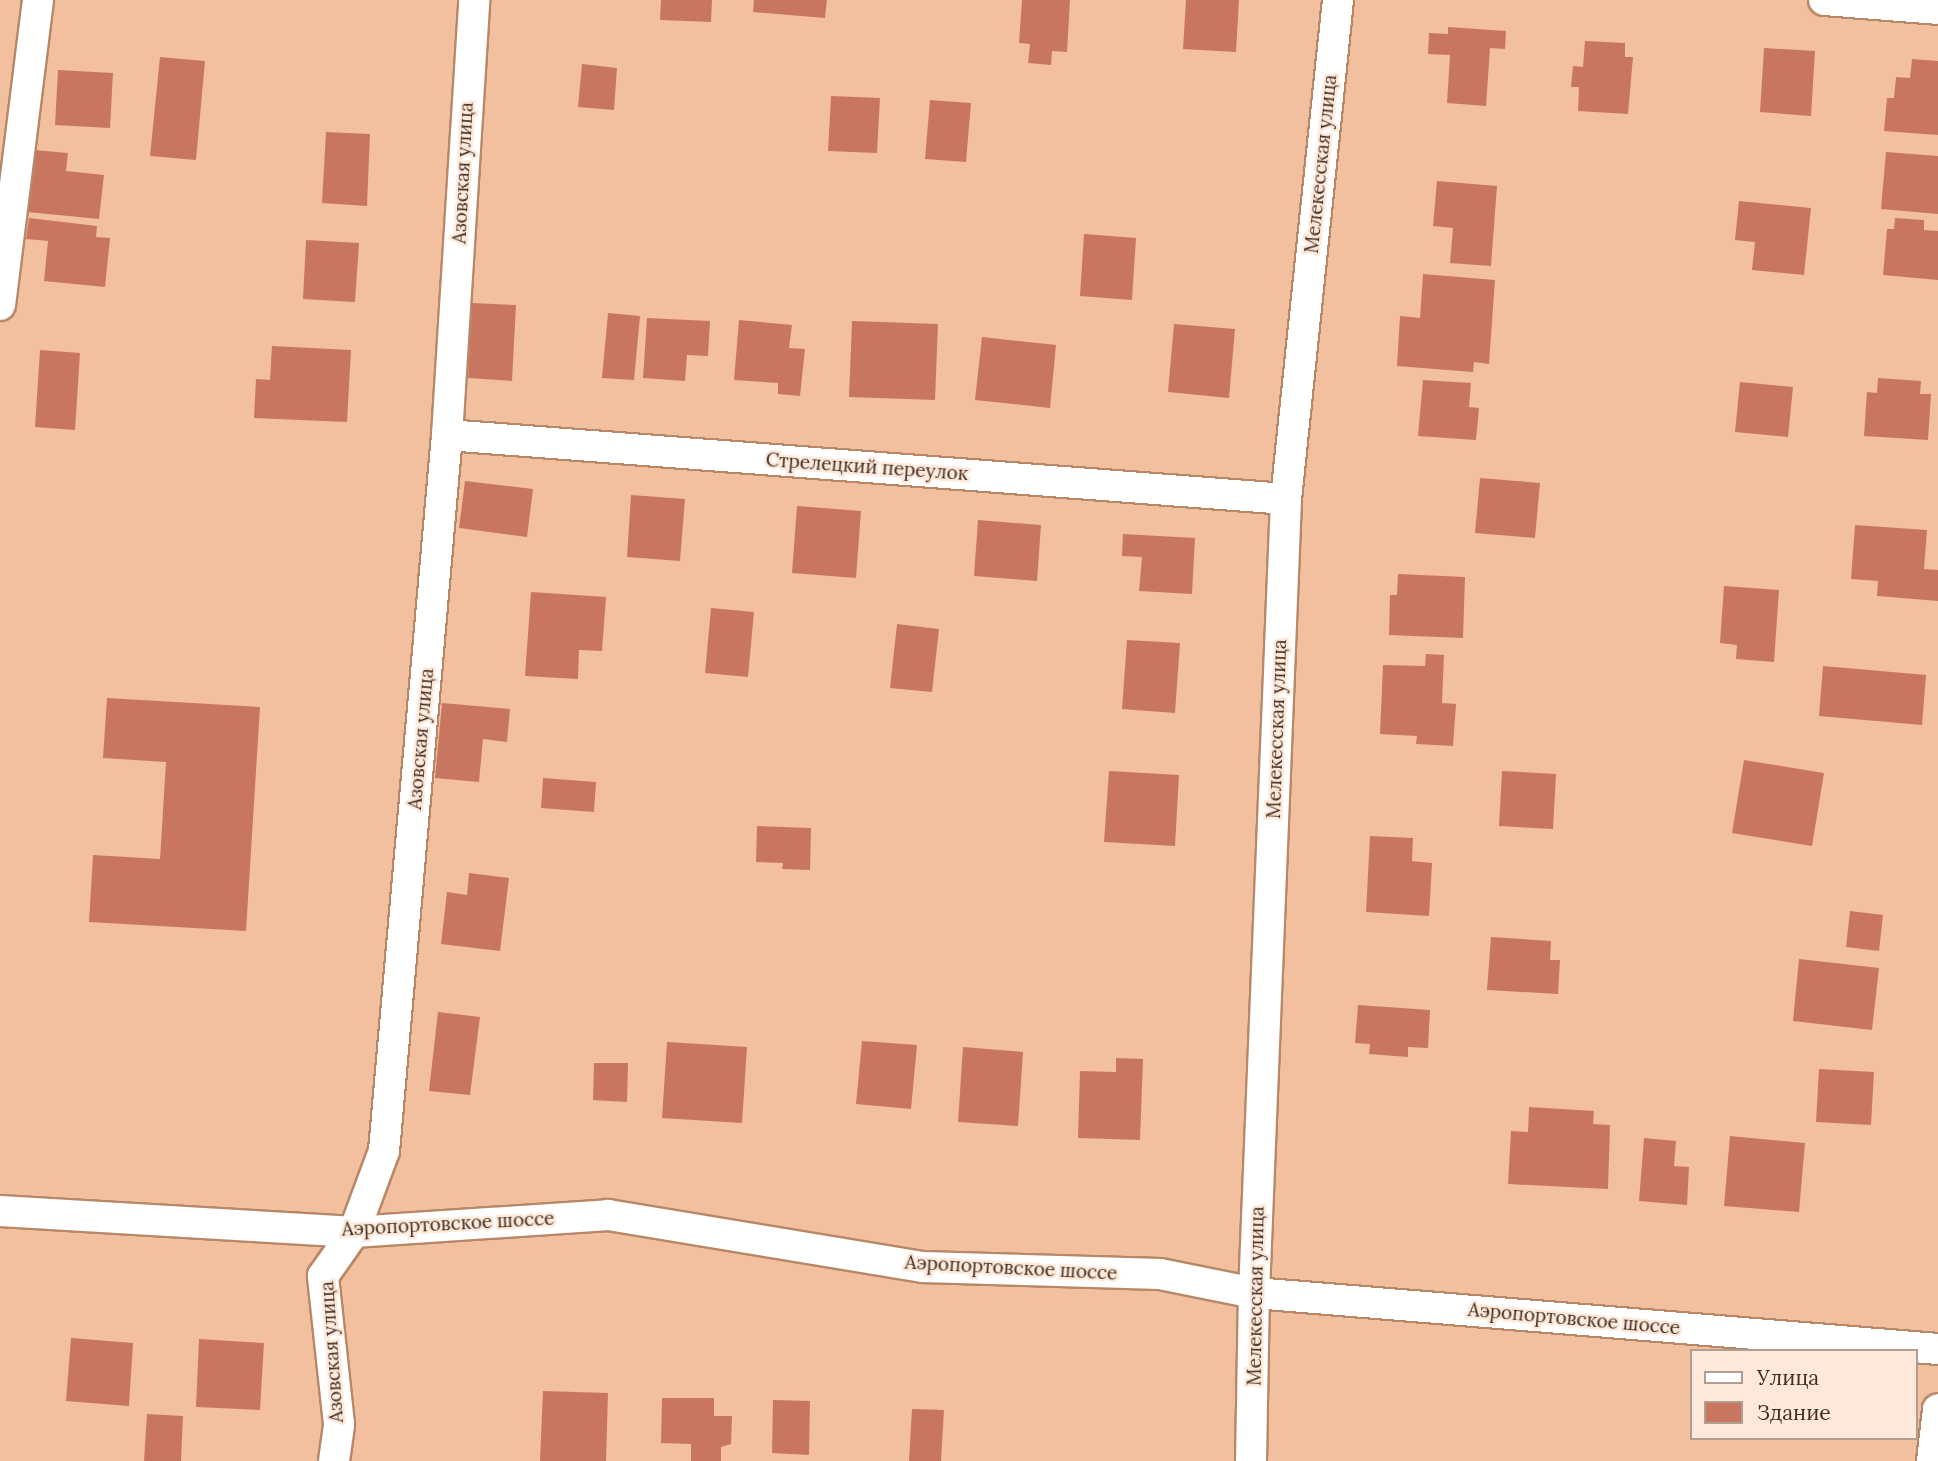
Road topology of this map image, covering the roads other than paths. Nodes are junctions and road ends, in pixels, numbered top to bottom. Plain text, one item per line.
1 (38, 0) edge
2 (474, 0) edge
3 (1338, 0) edge
4 (1824, 0) edge
5 (1938, 9) edge
6 (0, 305) edge
7 (447, 435) junction
8 (1286, 499) junction
9 (0, 1211) edge
10 (354, 1232) junction
11 (1254, 1293) junction
12 (1938, 1349) edge
13 (1938, 1409) edge
14 (334, 1461) edge
15 (1251, 1461) edge
16 (1932, 1461) edge

1 - 6 street
2 - 7 street, Азовская улица
3 - 8 street, Мелекесская улица
4 - 5 street
7 - 8 street, Стрелецкий переулок
7 - 10 street, Азовская улица
8 - 11 street, Мелекесская улица
9 - 10 street, Аэропортовское шоссе
10 - 11 street, Аэропортовское шоссе
10 - 14 street, Азовская улица
11 - 12 street, Аэропортовское шоссе
11 - 15 street, Мелекесская улица
13 - 16 street

